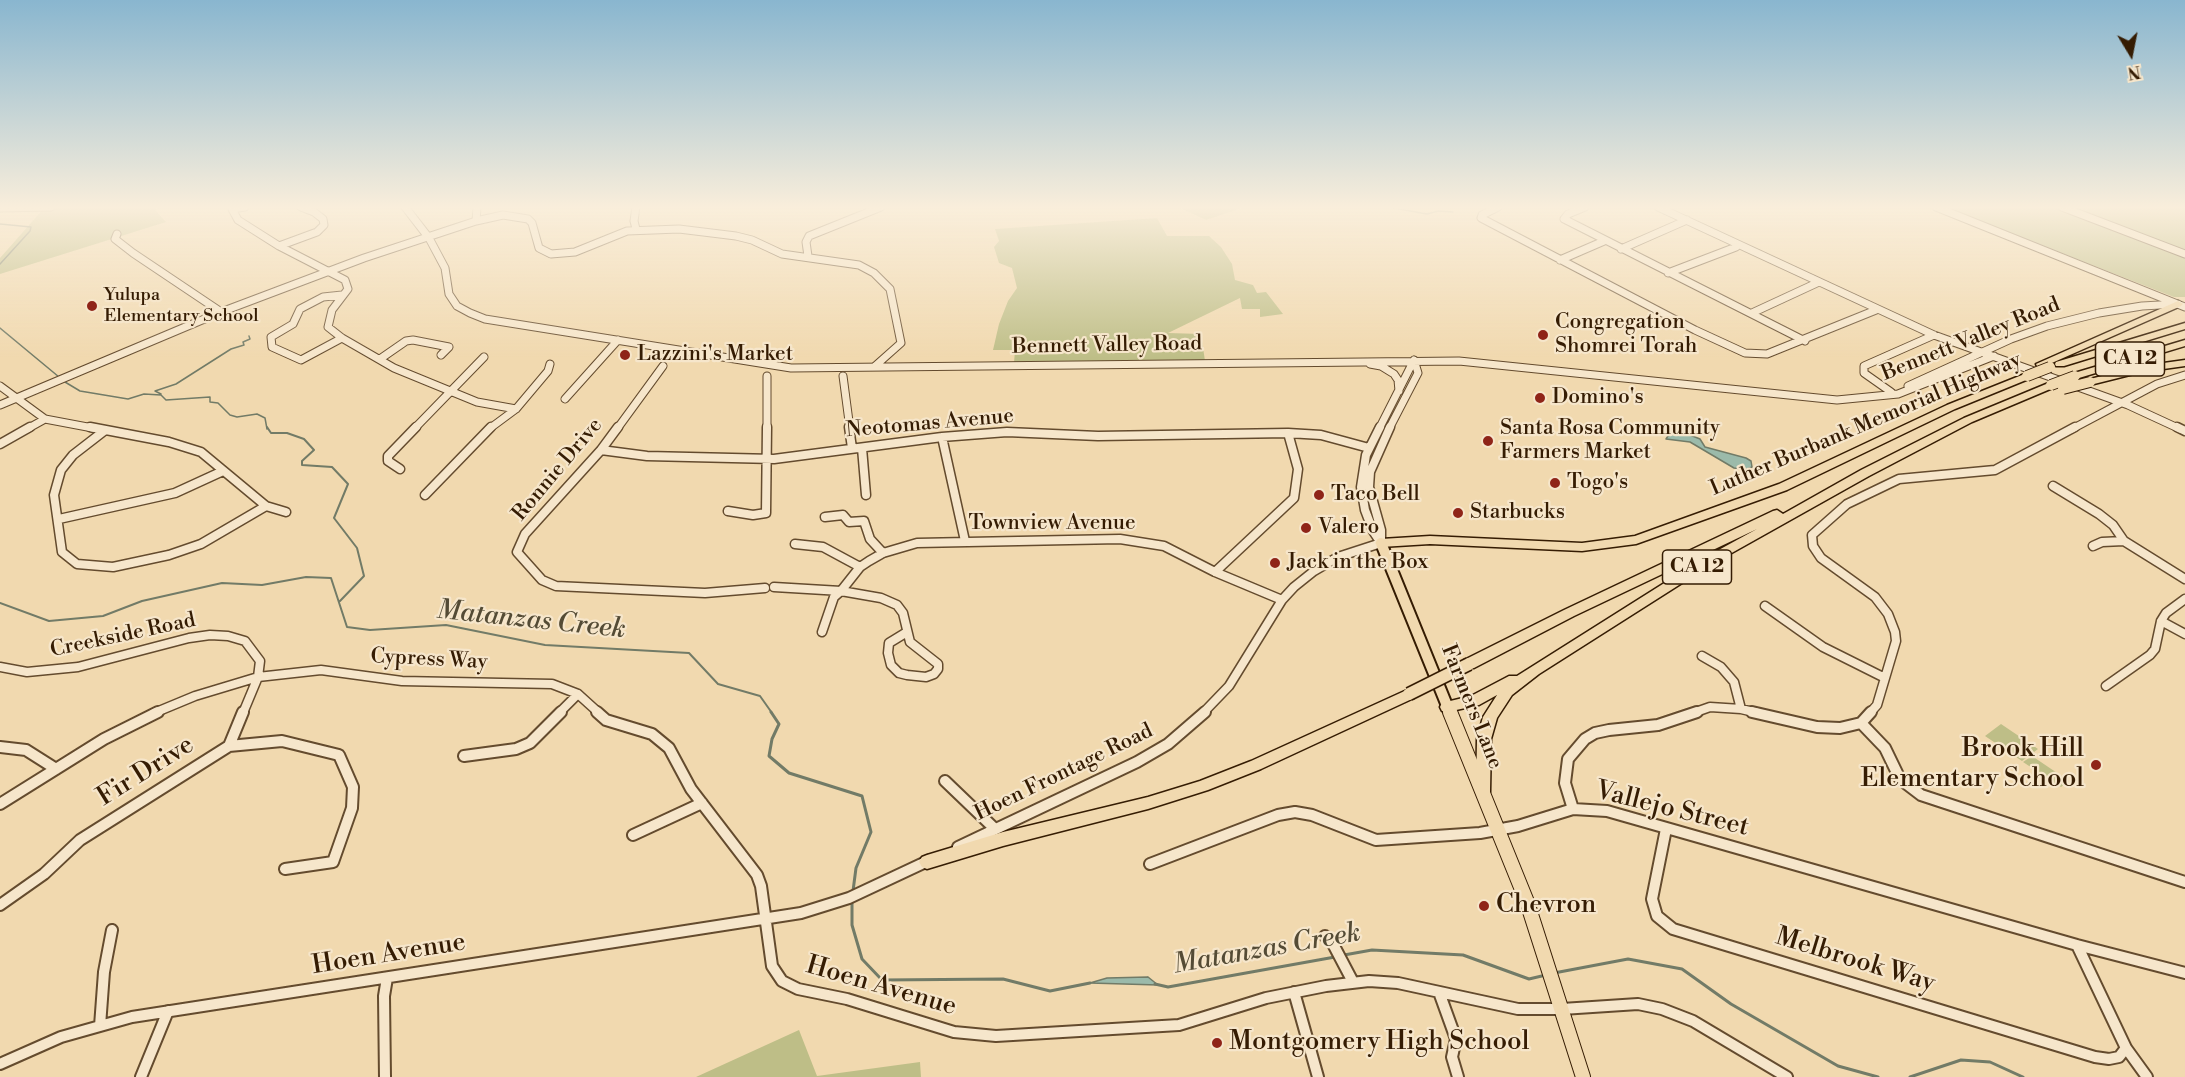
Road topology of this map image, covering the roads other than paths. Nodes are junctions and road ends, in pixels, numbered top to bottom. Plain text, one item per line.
1 (139, 257) edge
2 (300, 257) edge
3 (371, 257) edge
4 (439, 257) edge
5 (815, 257) edge
6 (1555, 257) edge
7 (1566, 257) edge
8 (1637, 257) edge
9 (1709, 257) edge
10 (1766, 257) edge
11 (2063, 257) edge
12 (1560, 260) junction
13 (327, 272) junction
14 (1668, 273) junction
15 (1819, 282) junction
16 (342, 295) junction
17 (2183, 305) edge
18 (1875, 310) junction
19 (221, 312) junction
20 (1752, 313) junction
21 (2185, 326) edge
22 (1934, 335) junction
23 (342, 338) junction
24 (618, 340) junction
25 (1805, 341) junction
26 (2185, 342) edge
27 (1981, 352) junction
28 (441, 355) dead end
29 (1994, 356) junction
30 (484, 357) dead end
31 (380, 360) junction
32 (1414, 360) junction
33 (1352, 361) junction
34 (2185, 363) edge
35 (550, 364) dead end
36 (663, 366) dead end
37 (2045, 366) junction
38 (874, 368) junction
39 (2185, 375) edge
40 (767, 376) dead end
41 (843, 376) dead end
42 (0, 386) edge
43 (451, 390) junction
44 (1399, 391) junction
45 (1891, 392) junction
46 (1877, 397) junction
47 (16, 399) junction
48 (565, 399) dead end
49 (2122, 403) junction
50 (0, 405) edge
51 (516, 409) junction
52 (45, 419) junction
53 (104, 431) junction
54 (2185, 431) edge
55 (1288, 433) junction
56 (942, 437) junction
57 (1930, 440) junction
58 (0, 444) edge
59 (862, 447) junction
60 (852, 448) junction
61 (1369, 448) junction
62 (601, 450) junction
63 (766, 459) junction
64 (400, 469) dead end
65 (223, 471) junction
66 (1865, 473) junction
67 (2053, 486) dead end
68 (425, 495) dead end
69 (866, 495) dead end
70 (266, 506) junction
71 (728, 511) dead end
72 (286, 512) dead end
73 (825, 517) dead end
74 (59, 519) junction
75 (965, 541) junction
76 (2124, 541) junction
77 (1381, 543) junction
78 (795, 544) dead end
79 (2093, 546) dead end
80 (883, 553) junction
81 (860, 567) junction
82 (1215, 572) junction
83 (2185, 579) edge
84 (841, 591) junction
85 (2185, 599) edge
86 (1282, 600) junction
87 (1765, 606) dead end
88 (2161, 621) junction
89 (822, 632) dead end
90 (907, 632) junction
91 (2185, 634) edge
92 (1702, 656) dead end
93 (0, 667) edge
94 (1534, 670) junction
95 (258, 677) junction
96 (1883, 677) junction
97 (2106, 686) dead end
98 (578, 694) junction
99 (1447, 706) junction
100 (1741, 709) junction
101 (1861, 723) junction
102 (229, 746) junction
103 (0, 747) edge
104 (464, 756) dead end
105 (56, 769) junction
106 (945, 781) dead end
107 (1483, 792) junction
108 (702, 803) junction
109 (0, 804) edge
110 (1573, 808) junction
111 (995, 829) junction
112 (1666, 829) junction
113 (1498, 830) junction
114 (633, 835) dead end
115 (927, 862) junction
116 (1150, 864) dead end
117 (285, 869) dead end
118 (2185, 882) edge
119 (0, 905) edge
120 (765, 919) junction
121 (112, 930) dead end
122 (1329, 940) dead end
123 (2077, 945) junction
124 (2185, 973) edge
125 (387, 978) junction
126 (1353, 982) junction
127 (1294, 992) junction
128 (1439, 992) junction
129 (1562, 1009) junction
130 (168, 1011) junction
131 (100, 1026) junction
132 (2126, 1048) junction
133 (0, 1064) edge
134 (141, 1077) edge
135 (385, 1077) edge
136 (1318, 1077) edge
137 (1458, 1077) edge
138 (1582, 1077) edge
139 (1787, 1077) edge
140 (2147, 1077) edge

1 - 19 street
2 - 13 street
3 - 13 street
4 - 24 street, Bennett Valley Road
5 - 38 street
6 - 12 street
7 - 12 street
8 - 14 street
9 - 14 street
10 - 15 street
11 - 17 street
12 - 25 street
13 - 16 street
13 - 19 street
14 - 20 street
15 - 18 street
15 - 20 street
16 - 23 street
16 - 23 street
17 - 27 street, Bennett Valley Road
17 - 37 highway
18 - 22 street
18 - 25 street
19 - 47 street
20 - 25 street
21 - 37 highway, Luther Burbank Memorial Highway / CA 12
22 - 27 street
22 - 45 street
23 - 31 street
24 - 38 street, Bennett Valley Road
24 - 48 street
26 - 57 highway, Luther Burbank Memorial Highway / CA 12, bridge
27 - 29 street
27 - 45 street, Bennett Valley Road
28 - 31 street
29 - 46 street, Bennett Valley Road
29 - 49 street
30 - 43 street
31 - 43 street
32 - 33 street, Bennett Valley Road
32 - 44 street, Farmers Lane
32 - 46 street, Bennett Valley Road
32 - 77 street
33 - 38 street, Bennett Valley Road
33 - 44 street
34 - 57 highway, bridge
35 - 51 street
36 - 62 street, Ronnie Drive
37 - 77 highway, Luther Burbank Memorial Highway / CA 12, bridge
39 - 49 street
40 - 63 street
41 - 60 street
42 - 47 street
43 - 51 street
43 - 64 street
44 - 61 street, Farmers Lane
45 - 46 street, Bennett Valley Road
47 - 50 street
47 - 52 street
49 - 54 street
49 - 96 street
51 - 68 street
52 - 53 street
52 - 58 street
53 - 65 street
53 - 74 street
55 - 56 street, Neotomas Avenue
55 - 61 street, Neotomas Avenue
55 - 82 street
56 - 59 street, Neotomas Avenue
56 - 75 street
57 - 66 highway, Luther Burbank Memorial Highway / CA 12
59 - 60 street, Neotomas Avenue
59 - 69 street
60 - 63 street, Neotomas Avenue
61 - 77 street, Farmers Lane
62 - 63 street, Neotomas Avenue
62 - 84 street, Ronnie Drive
63 - 71 street
65 - 70 street
65 - 74 street
66 - 94 highway, CA 12
66 - 115 highway, bridge
67 - 76 street
70 - 72 street
70 - 74 street
73 - 80 street
75 - 80 street, Townview Avenue
75 - 82 street, Townview Avenue
76 - 79 street
76 - 83 street
77 - 86 street, Hoen Frontage Road
77 - 99 main road, Farmers Lane / CA 12
78 - 81 street
80 - 81 street, Townview Avenue
81 - 84 street, Townview Avenue
82 - 86 street, Townview Avenue
84 - 89 street, Townview Avenue
84 - 90 street
85 - 88 street
86 - 111 street, Hoen Frontage Road
87 - 96 street
88 - 91 street
88 - 97 street
90 - 90 street
92 - 100 street
93 - 95 street, Creekside Road
94 - 99 highway
94 - 107 highway, CA 12
95 - 98 street, Cypress Way
95 - 102 street
95 - 105 street, Cypress Way
96 - 101 street
98 - 104 street
98 - 108 street, Cypress Way
99 - 107 main road, Farmers Lane / CA 12
100 - 101 street
100 - 110 street
101 - 118 street
102 - 117 street, Fir Drive
102 - 119 street, Fir Drive
103 - 105 street
105 - 109 street, Cypress Way
106 - 111 street
107 - 113 main road, Farmers Lane / CA 12
108 - 114 street
108 - 120 street, Cypress Way
110 - 112 street, Vallejo Street
110 - 113 street, Vallejo Street
111 - 115 street, Hoen Frontage Road
112 - 123 street, Vallejo Street
112 - 132 street, Melbrook Way
113 - 116 street, Vallejo Street
113 - 129 main road, Farmers Lane / CA 12
115 - 120 street, Hoen Frontage Road
120 - 125 street, Hoen Avenue
120 - 127 street, Hoen Avenue
121 - 131 street
122 - 126 street
123 - 124 street, Vallejo Street
123 - 132 street
125 - 130 street, Hoen Avenue
125 - 135 street
126 - 127 street, Hoen Avenue
126 - 128 street, Hoen Avenue
127 - 136 street
128 - 129 street, Hoen Avenue
128 - 137 street
129 - 138 main road, Farmers Lane / CA 12
129 - 139 street, Hoen Avenue
130 - 131 street, Hoen Avenue
130 - 134 street
131 - 133 street, Hoen Avenue
132 - 140 street

